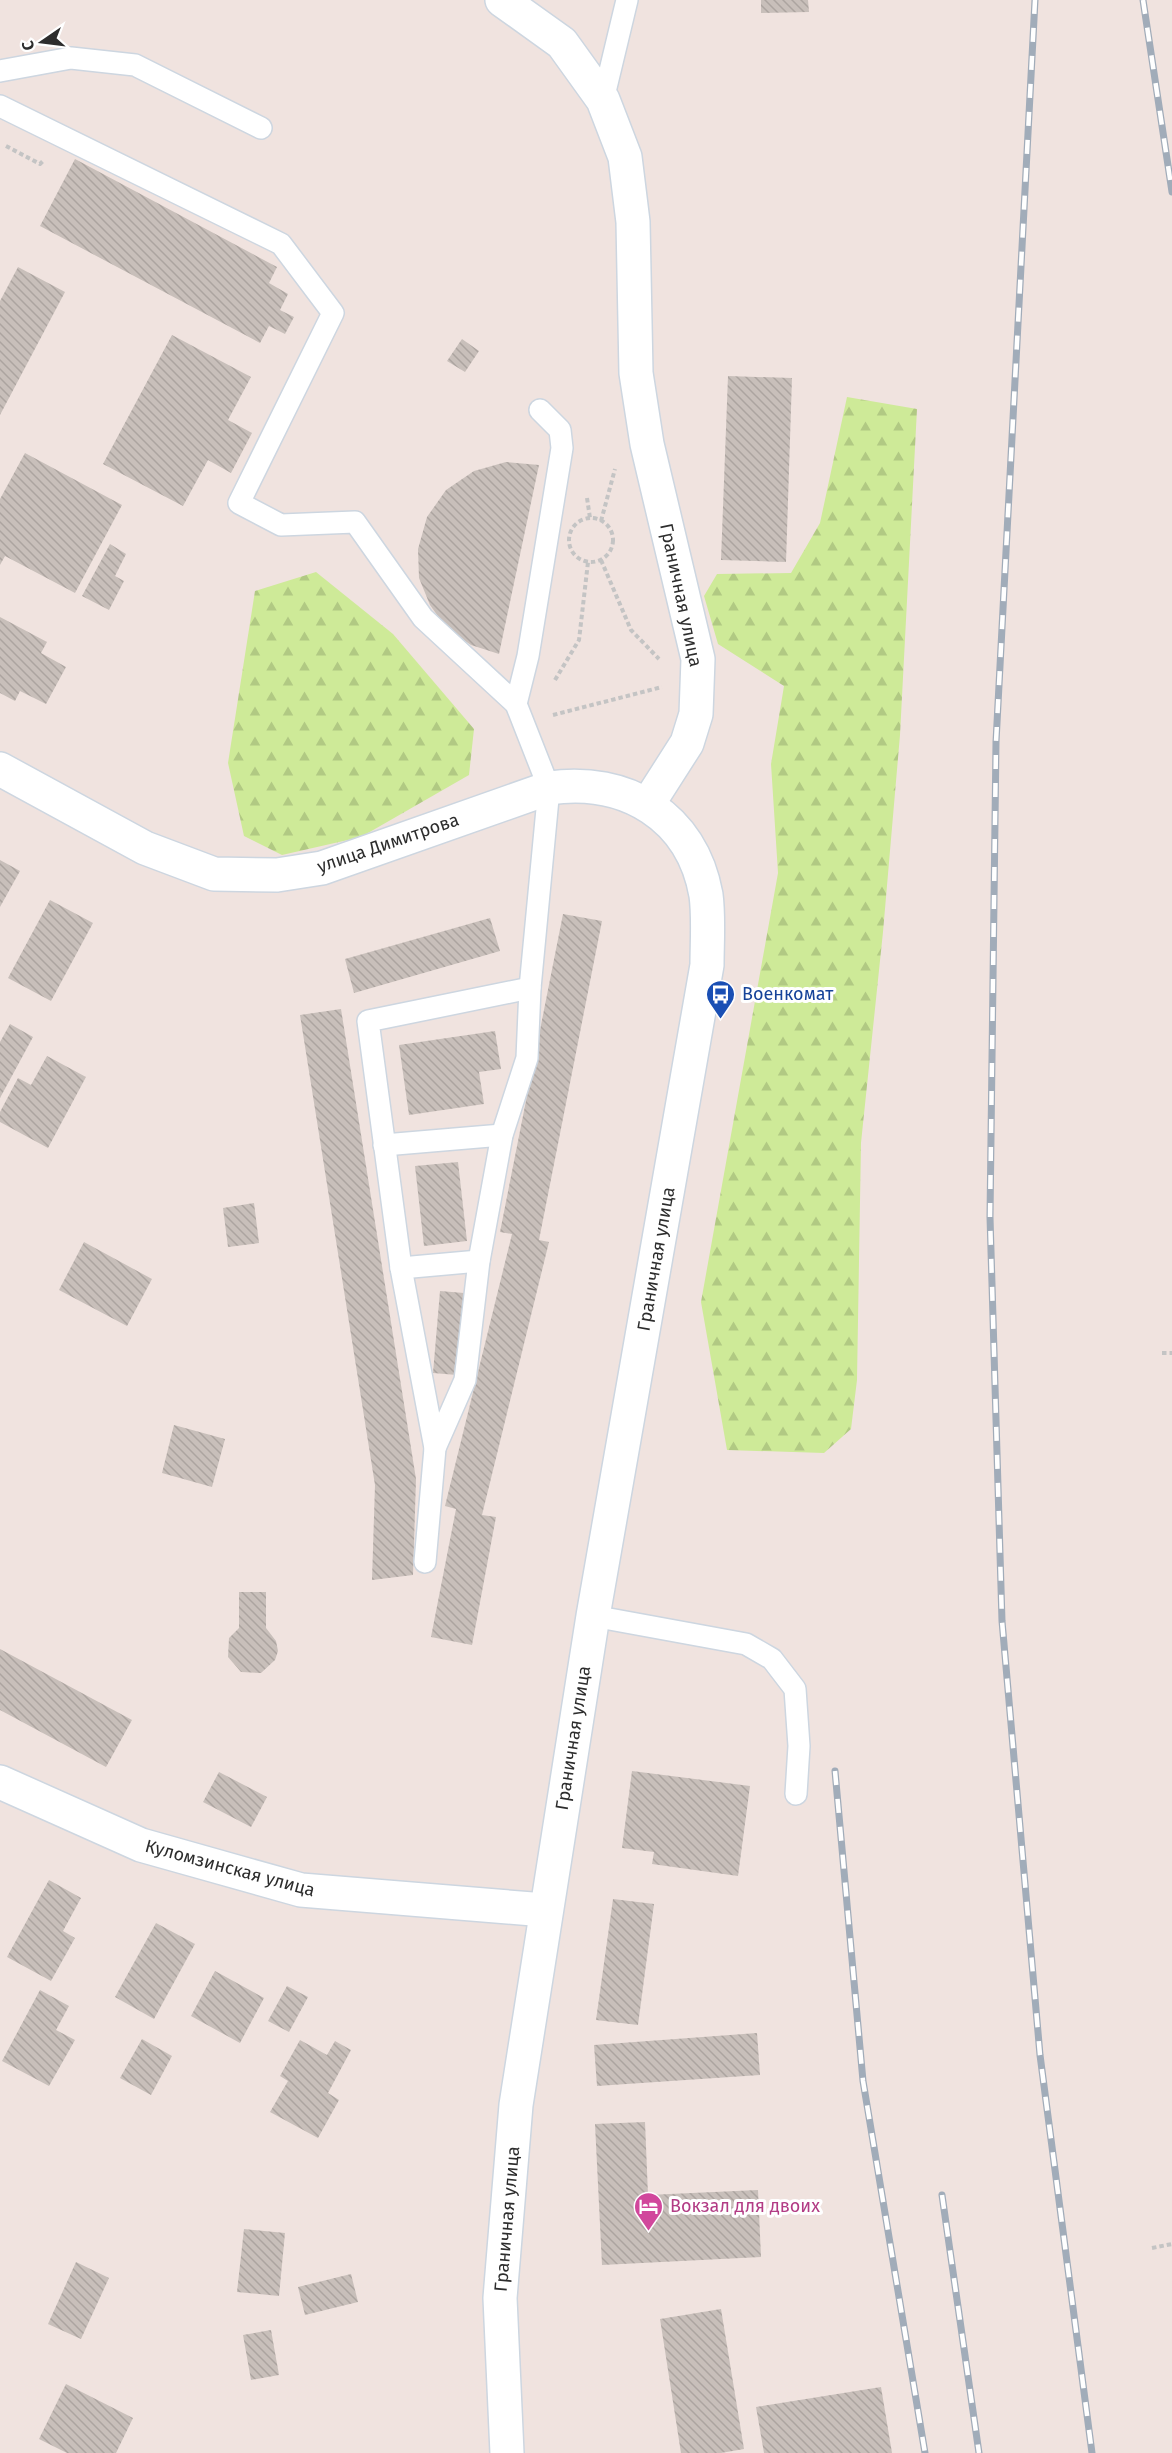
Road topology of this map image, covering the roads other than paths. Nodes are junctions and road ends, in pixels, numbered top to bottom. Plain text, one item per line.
1 (502, 0) edge
2 (627, 0) edge
3 (0, 70) edge
4 (603, 100) junction
5 (0, 106) edge
6 (261, 128) dead end
7 (540, 410) dead end
8 (516, 704) junction
9 (0, 769) edge
10 (549, 788) junction
11 (648, 804) junction
12 (530, 988) junction
13 (502, 1136) junction
14 (384, 1145) junction
15 (479, 1261) junction
16 (400, 1268) junction
17 (435, 1448) junction
18 (425, 1562) dead end
19 (593, 1616) junction
20 (0, 1782) edge
21 (796, 1794) dead end
22 (545, 1910) junction
23 (507, 2453) edge

1 - 4 main road, Граничная улица
2 - 4 lane
3 - 6 lane
4 - 11 main road, Граничная улица
5 - 8 lane
7 - 8 lane
8 - 10 lane
9 - 10 main road, улица Димитрова
10 - 11 main road, улица Димитрова
10 - 12 lane
11 - 19 main road, Граничная улица
12 - 13 lane
12 - 14 lane
13 - 14 lane
13 - 15 lane
14 - 16 lane
15 - 16 lane
15 - 17 lane
16 - 17 lane
17 - 18 lane
19 - 21 lane
19 - 22 main road, Граничная улица
20 - 22 main road, Куломзинская улица
22 - 23 main road, Граничная улица

